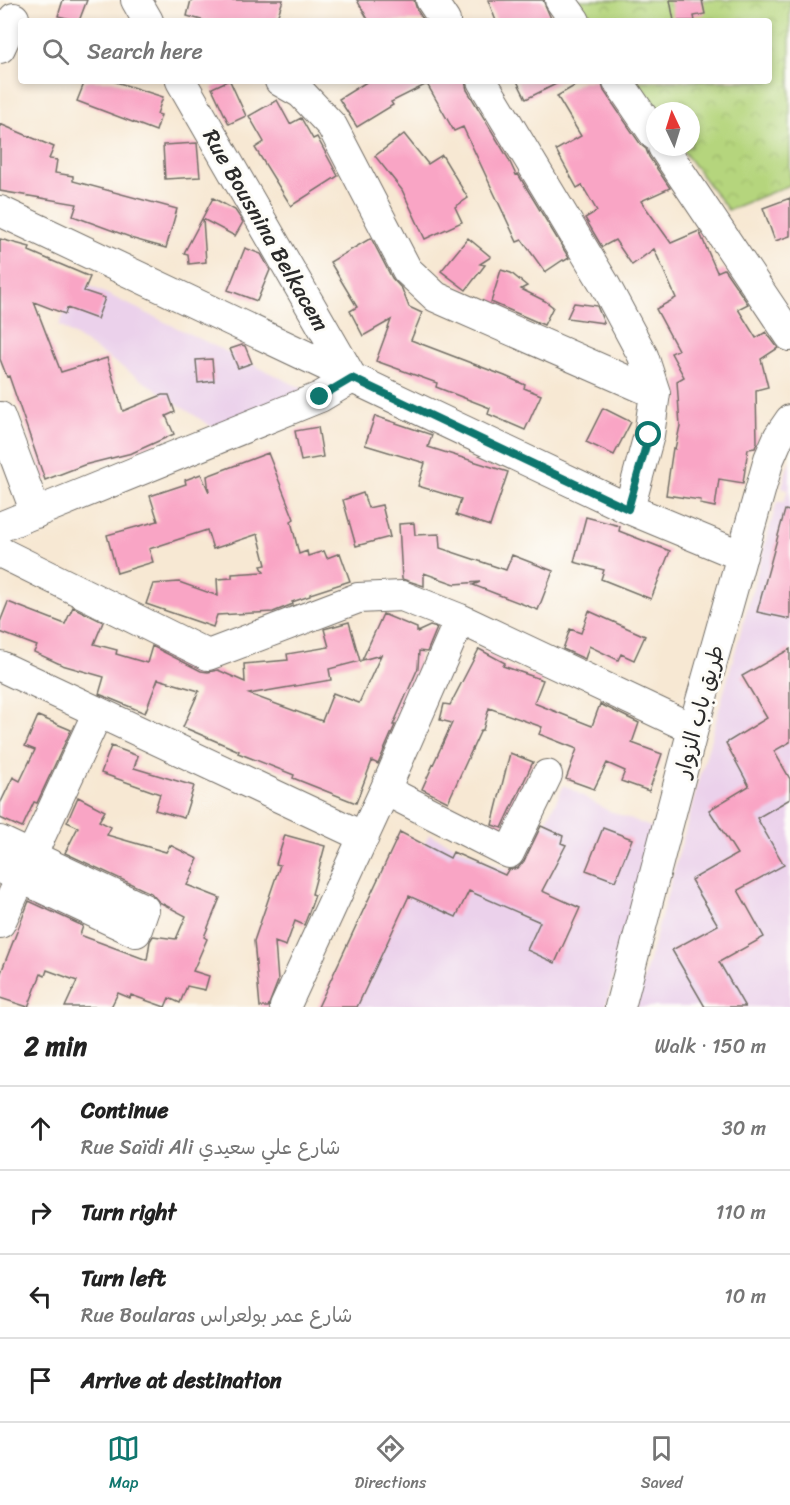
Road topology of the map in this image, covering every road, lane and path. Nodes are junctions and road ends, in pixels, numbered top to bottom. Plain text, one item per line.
1 (136, 0) edge
2 (431, 0) edge
3 (560, 0) edge
4 (12, 17) edge
5 (146, 18) edge
6 (443, 18) edge
7 (573, 18) edge
8 (0, 48) edge
9 (183, 84) edge
10 (285, 84) edge
11 (484, 84) edge
12 (620, 84) edge
13 (646, 122) edge
14 (669, 156) edge
15 (0, 211) edge
16 (790, 336) edge
17 (352, 378) junction
18 (655, 393) junction
19 (0, 417) edge
20 (790, 420) edge
21 (628, 509) junction
22 (36, 513) junction
23 (0, 527) edge
24 (0, 552) edge
25 (742, 556) junction
26 (460, 619) junction
27 (0, 666) edge
28 (98, 712) junction
29 (693, 729) junction
30 (548, 775) dead end
31 (385, 790) junction
32 (364, 837) junction
33 (0, 841) edge
34 (17, 867) edge
35 (0, 923) edge
36 (285, 1007) edge
37 (620, 1007) edge

1 - 5 street
2 - 6 street
3 - 7 street
4 - 8 street
9 - 17 street, Rue Bousnina Belkacem
10 - 18 street
11 - 18 street
12 - 13 street
14 - 16 street
15 - 17 street
17 - 21 street
17 - 22 street
18 - 21 street
19 - 22 street
20 - 25 street, طريق باب الزوار
21 - 25 street
22 - 23 street
24 - 26 street
25 - 29 street, طريق باب الزوار
26 - 29 street
26 - 31 street
27 - 28 street
28 - 32 street
28 - 34 street
29 - 37 street, طريق باب الزوار
30 - 31 street
31 - 32 street
32 - 36 street
33 - 34 street
34 - 35 street

